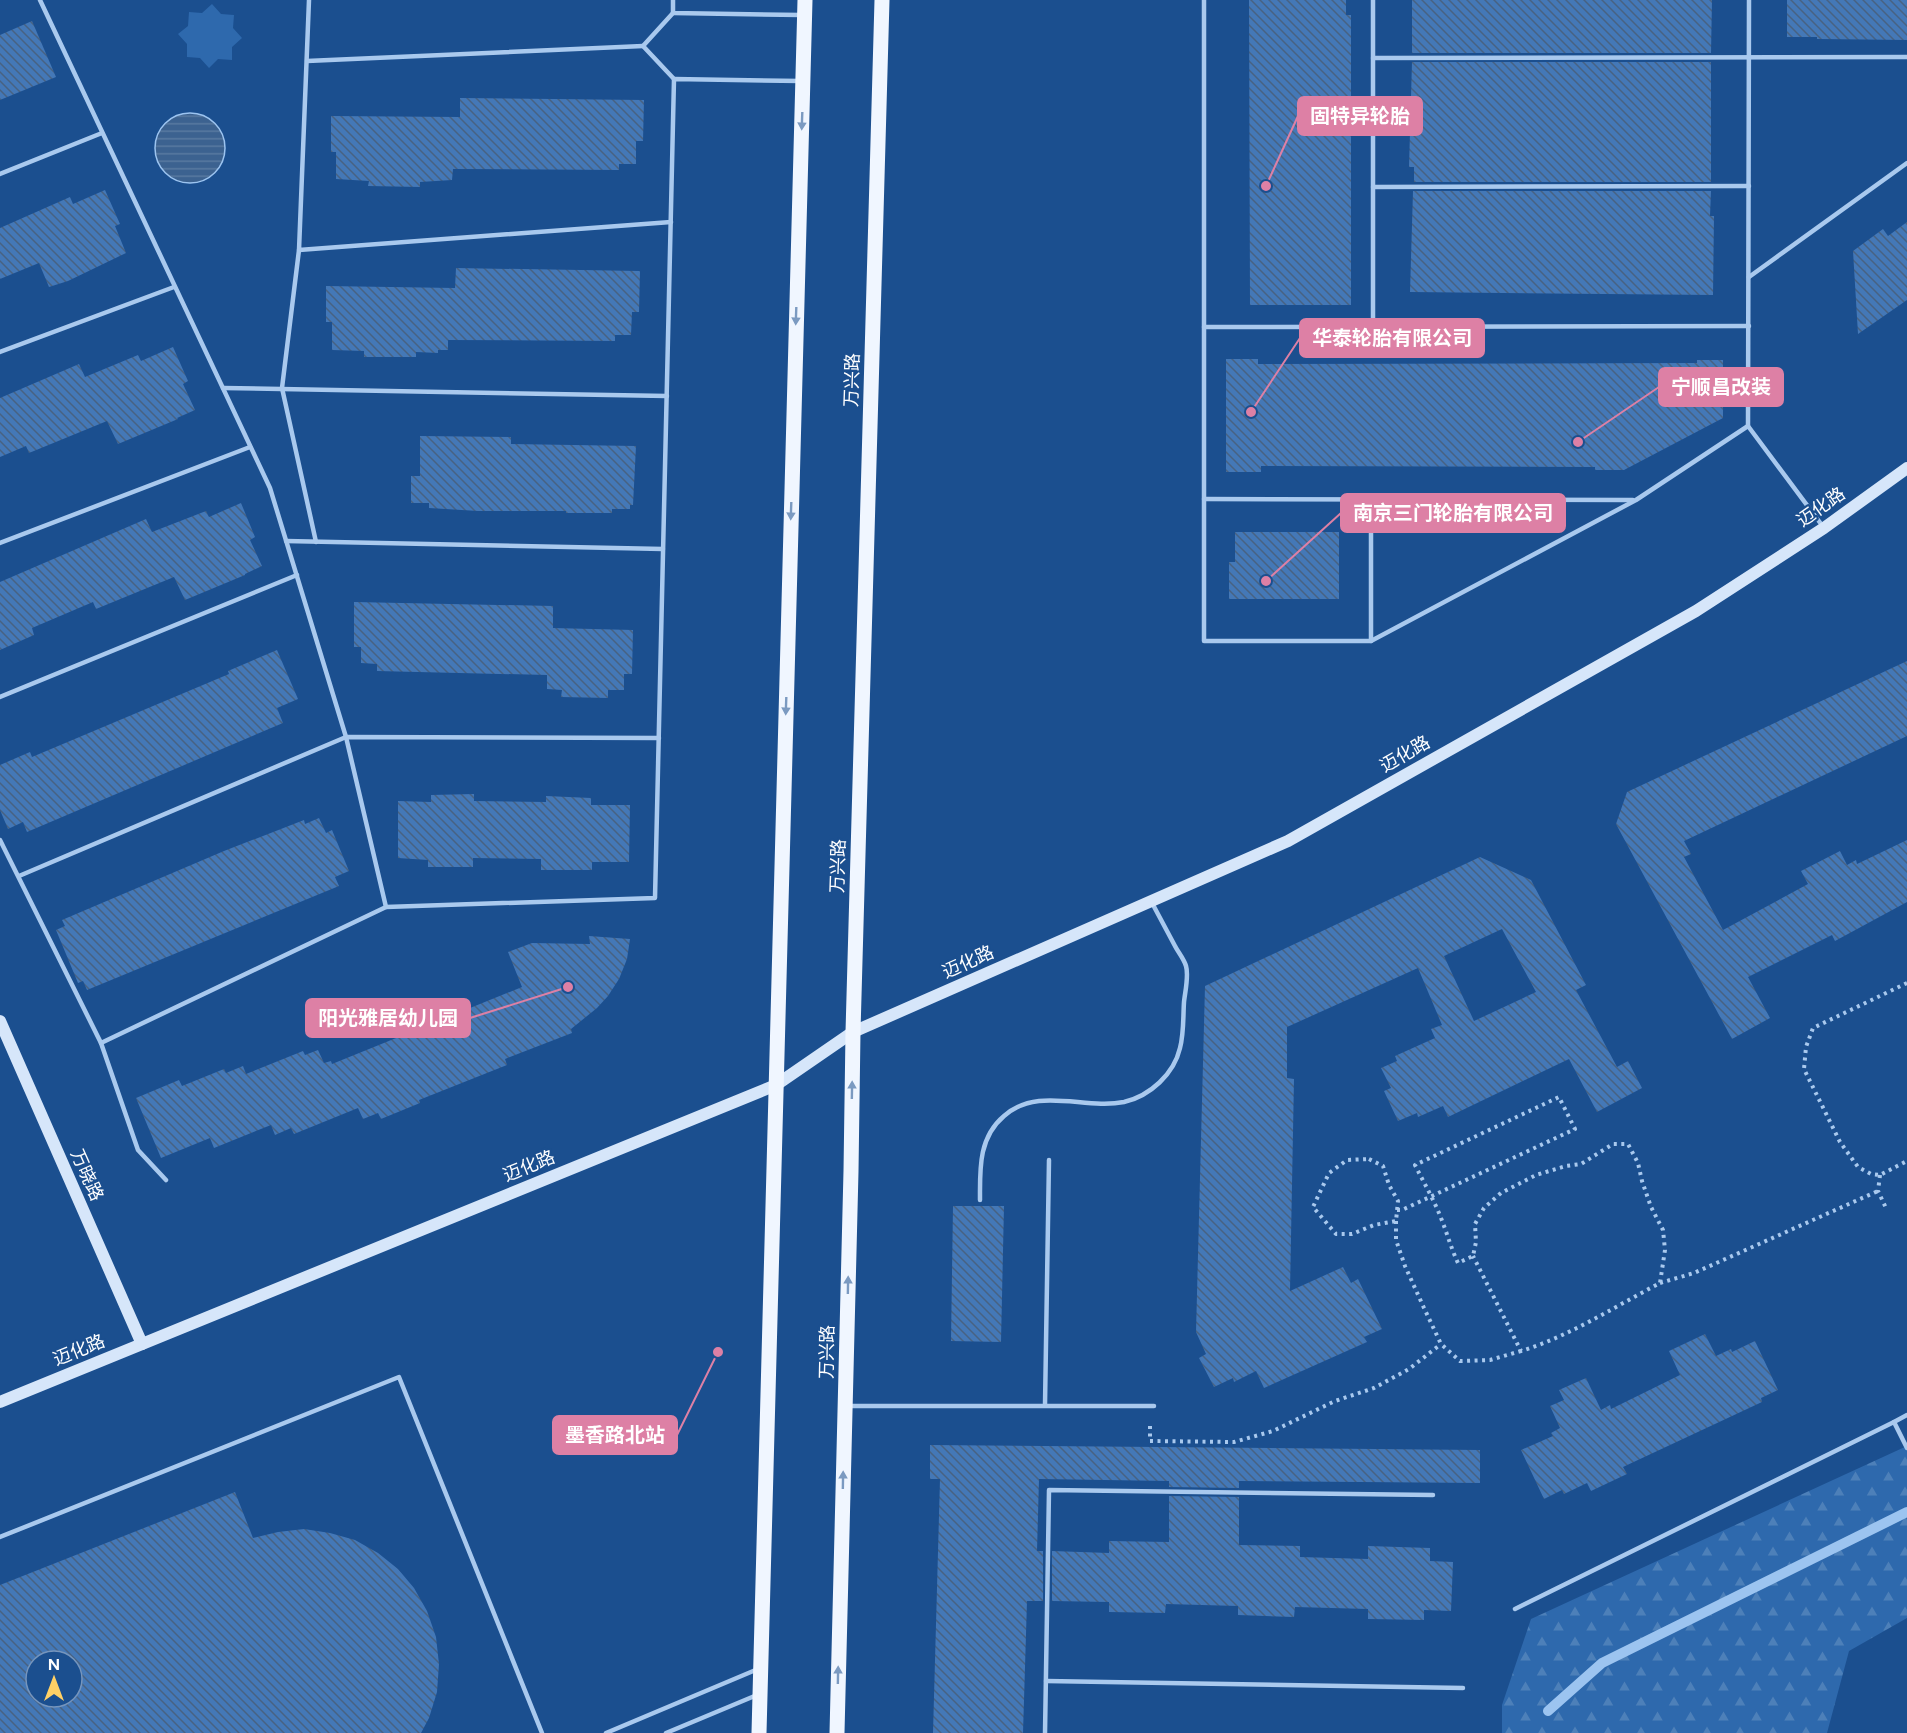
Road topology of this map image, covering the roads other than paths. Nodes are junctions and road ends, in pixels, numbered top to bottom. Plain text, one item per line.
1 (40, 0) edge
2 (309, 0) edge
3 (673, 0) edge
4 (882, 0) edge
5 (1204, 0) edge
6 (1372, 0) edge
7 (1749, 0) edge
8 (804, 8) edge
9 (673, 13) junction
10 (643, 46) junction
11 (1907, 57) edge
12 (1372, 58) junction
13 (1749, 58) junction
14 (307, 61) junction
15 (674, 79) junction
16 (803, 81) junction
17 (102, 133) junction
18 (1907, 163) edge
19 (0, 174) edge
20 (1749, 186) junction
21 (1372, 187) junction
22 (671, 222) junction
23 (299, 250) junction
24 (1749, 277) junction
25 (174, 286) junction
26 (1749, 326) junction
27 (1204, 327) junction
28 (1373, 327) junction
29 (0, 352) edge
30 (223, 388) junction
31 (282, 388) junction
32 (667, 396) junction
33 (1748, 426) junction
34 (250, 447) junction
35 (1907, 468) edge
36 (1204, 499) junction
37 (1371, 500) junction
38 (1636, 501) junction
39 (1824, 528) junction
40 (286, 541) junction
41 (316, 542) junction
42 (0, 543) edge
43 (663, 549) junction
44 (297, 575) junction
45 (1371, 641) junction
46 (0, 697) edge
47 (346, 738) junction
48 (659, 738) junction
49 (0, 840) edge
50 (20, 876) junction
51 (1151, 901) junction
52 (386, 907) junction
53 (0, 1021) edge
54 (853, 1032) junction
55 (101, 1043) junction
56 (776, 1085) junction
57 (1049, 1160) dead end
58 (166, 1180) dead end
59 (980, 1200) dead end
60 (142, 1344) junction
61 (0, 1402) edge
62 (1046, 1405) junction
63 (845, 1406) junction
64 (1153, 1406) road end
65 (1907, 1415) edge
66 (1894, 1422) junction
67 (1907, 1448) edge
68 (1433, 1495) dead end
69 (0, 1537) edge
70 (1515, 1609) dead end
71 (761, 1668) junction
72 (1046, 1681) junction
73 (1463, 1688) dead end
74 (760, 1694) junction
75 (542, 1733) edge
76 (606, 1733) edge
77 (666, 1733) edge
78 (759, 1733) edge
79 (837, 1733) edge
80 (1045, 1733) edge

1 - 17 lane
2 - 14 lane
3 - 9 lane
4 - 54 main road, 万兴路
5 - 27 lane
6 - 12 lane
7 - 13 lane
8 - 9 lane
8 - 16 main road
9 - 10 lane
10 - 14 lane
10 - 15 lane
11 - 13 lane
12 - 13 lane
12 - 21 lane
13 - 20 lane
14 - 23 lane
15 - 16 lane
15 - 22 lane
16 -> 56 main road
17 - 19 lane
17 - 25 lane
18 - 24 lane
20 - 21 lane
20 - 24 lane
21 - 28 lane
22 - 23 lane
22 - 32 lane
23 - 31 lane
24 - 26 lane
25 - 29 lane
25 - 30 lane
26 - 28 lane
26 - 33 lane
27 - 28 lane
27 - 36 lane
30 - 31 lane
30 - 34 lane
31 - 32 lane
31 - 41 lane
32 - 43 lane
33 - 38 lane
33 - 39 lane
34 - 40 lane
34 - 42 lane
35 - 39 street, 迈化路
36 - 37 lane
36 - 45 lane
37 - 38 lane
37 - 45 lane
38 - 45 lane
39 - 51 street, 迈化路
40 - 41 lane
40 - 44 lane
41 - 43 lane
43 - 48 lane
44 - 46 lane
44 - 47 lane
47 - 48 lane
47 - 50 lane
47 - 52 lane
48 - 52 lane
49 - 50 lane
50 - 55 lane
51 - 54 street, 迈化路
51 - 59 lane
52 - 55 lane
53 - 60 street, 万晓路
54 - 56 street, 迈化路
63 -> 54 main road, 万兴路
55 - 58 lane
56 - 60 street, 迈化路
56 - 71 main road
57 - 62 lane
60 - 61 street, 迈化路
62 - 63 lane
62 - 64 lane
79 -> 63 main road, 万兴路
65 - 66 lane
66 - 67 lane
66 - 70 lane
68 - 72 lane
69 - 75 lane
71 - 74 main road
71 - 76 lane
72 - 73 lane
72 - 80 lane
74 - 77 lane
74 - 78 main road

